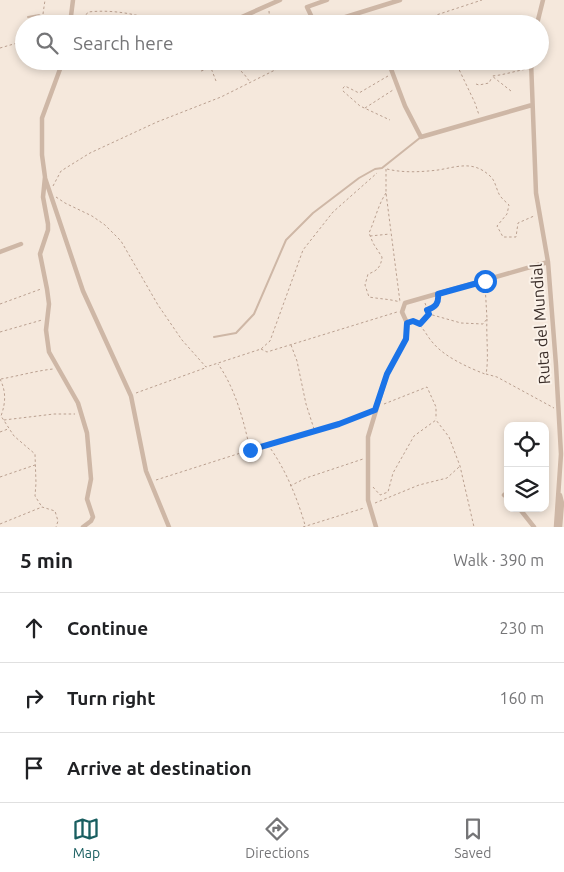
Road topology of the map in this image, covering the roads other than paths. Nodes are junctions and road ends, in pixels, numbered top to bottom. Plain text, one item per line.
1 (73, 0) edge
2 (280, 0) edge
3 (327, 0) edge
4 (400, 0) edge
5 (543, 0) edge
6 (71, 15) edge
7 (247, 15) edge
8 (311, 15) edge
9 (352, 15) edge
10 (539, 15) edge
11 (60, 70) edge
12 (391, 70) edge
13 (530, 70) edge
14 (532, 105) junction
15 (421, 137) junction
16 (45, 177) junction
17 (21, 244) dead end
18 (0, 252) edge
19 (548, 262) junction
20 (214, 337) dead end
21 (559, 494) junction
22 (522, 512) edge
23 (82, 527) edge
24 (169, 527) edge
25 (376, 527) edge
26 (534, 527) edge
27 (556, 527) edge
28 (560, 527) edge

1 - 6 street
2 - 7 street
3 - 8 street
4 - 9 street
5 - 10 street
11 - 16 street
12 - 15 street
13 - 14 street, Ruta del Mundial
14 - 15 street
14 - 19 street, Ruta del Mundial
15 - 20 lane
16 - 23 street
16 - 24 street
17 - 18 street
19 - 21 street, Ruta del Mundial
19 - 25 street
21 - 27 street, Ruta del Mundial
21 - 28 street
22 - 26 street

